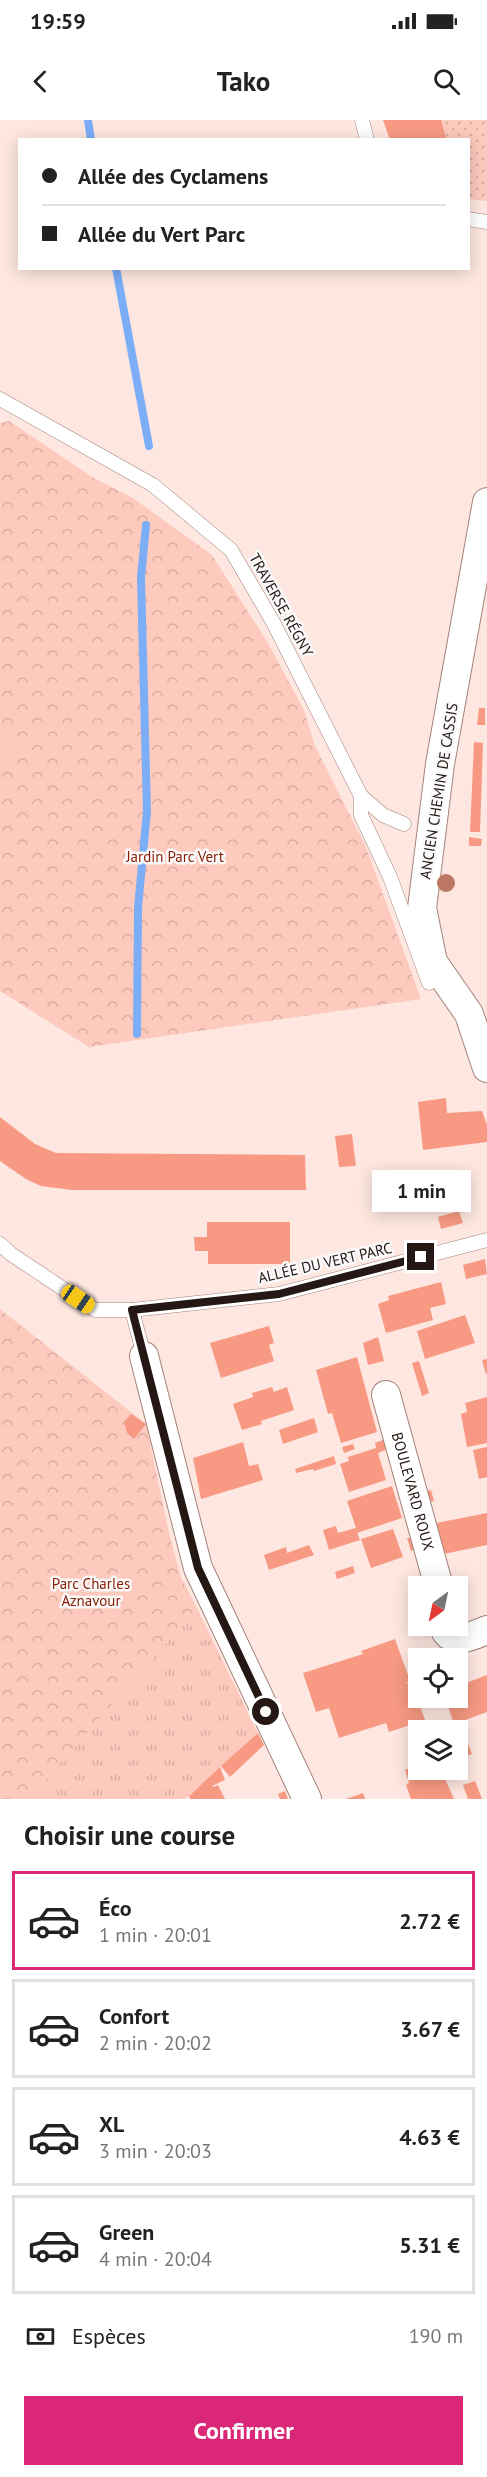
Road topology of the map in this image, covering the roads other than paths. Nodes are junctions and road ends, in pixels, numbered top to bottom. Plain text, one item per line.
1 (362, 120) edge
2 (366, 138) edge
3 (470, 219) edge
4 (487, 222) edge
5 (0, 399) edge
6 (487, 502) edge
7 (361, 796) junction
8 (404, 824) dead end
9 (429, 983) dead end
10 (487, 1068) edge
11 (487, 1240) edge
12 (0, 1244) edge
13 (132, 1310) junction
14 (144, 1356) joint
15 (386, 1395) dead end
16 (436, 1576) edge
17 (487, 1630) edge
18 (449, 1636) edge
19 (466, 1636) edge
20 (468, 1636) edge
21 (307, 1799) edge

1 - 2 lane
3 - 4 lane
5 - 7 lane, TRAVERSE RÉGNY
6 - 10 street, ANCIEN CHEMIN DE CASSIS
7 - 8 lane, TRAVERSE RÉGNY
7 - 9 lane, TRAVERSE RÉGNY
11 - 13 lane, ALLÉE DU VERT PARC
12 - 13 lane, ALLÉE DU VERT PARC
13 - 14 lane
14 - 21 street
15 - 16 street, BOULEVARD ROUX
17 - 20 street
18 - 19 street

